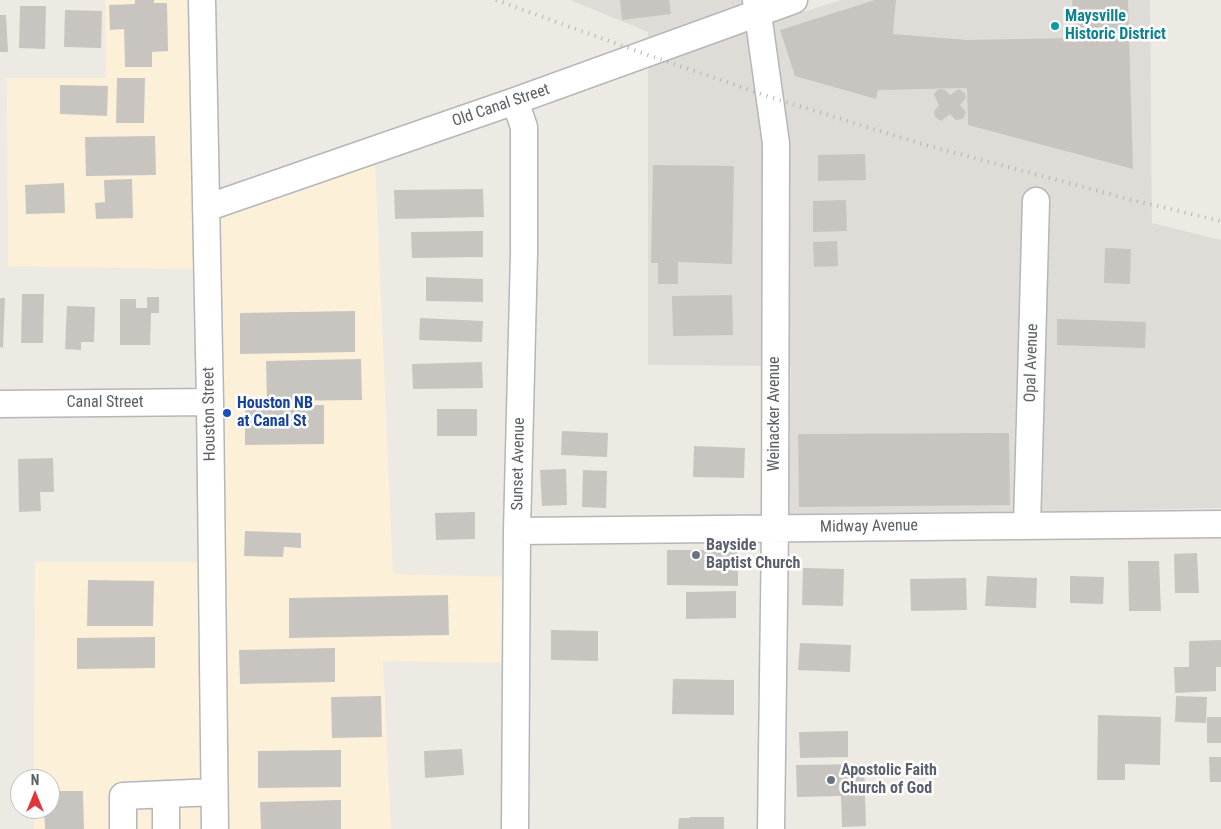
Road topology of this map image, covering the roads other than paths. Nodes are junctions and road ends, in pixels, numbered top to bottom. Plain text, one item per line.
1 (202, 0) edge
2 (794, 0) edge
3 (757, 7) edge
4 (515, 101) junction
5 (1036, 201) dead end
6 (206, 208) junction
7 (210, 402) junction
8 (0, 404) edge
9 (1221, 524) edge
10 (1028, 526) junction
11 (775, 528) junction
12 (517, 531) junction
13 (214, 792) junction
14 (166, 794) junction
15 (123, 829) edge
16 (166, 829) edge
17 (215, 829) edge
18 (514, 829) edge
19 (771, 829) edge

1 - 6 street, Houston Street
2 - 3 street, Old Canal Street
3 - 4 street, Old Canal Street
3 - 11 street, Weinacker Avenue
4 - 6 street, Old Canal Street
4 - 12 street, Sunset Avenue
5 - 10 street, Opal Avenue
6 - 7 street, Houston Street
7 - 8 street, Canal Street
7 - 13 street, Houston Street
9 - 10 street, Midway Avenue
10 - 11 street, Midway Avenue
11 - 12 street, Midway Avenue
11 - 19 street, Weinacker Avenue
12 - 18 street, Sunset Avenue
13 - 14 street
13 - 17 street, Houston Street
14 - 15 street
14 - 16 street

